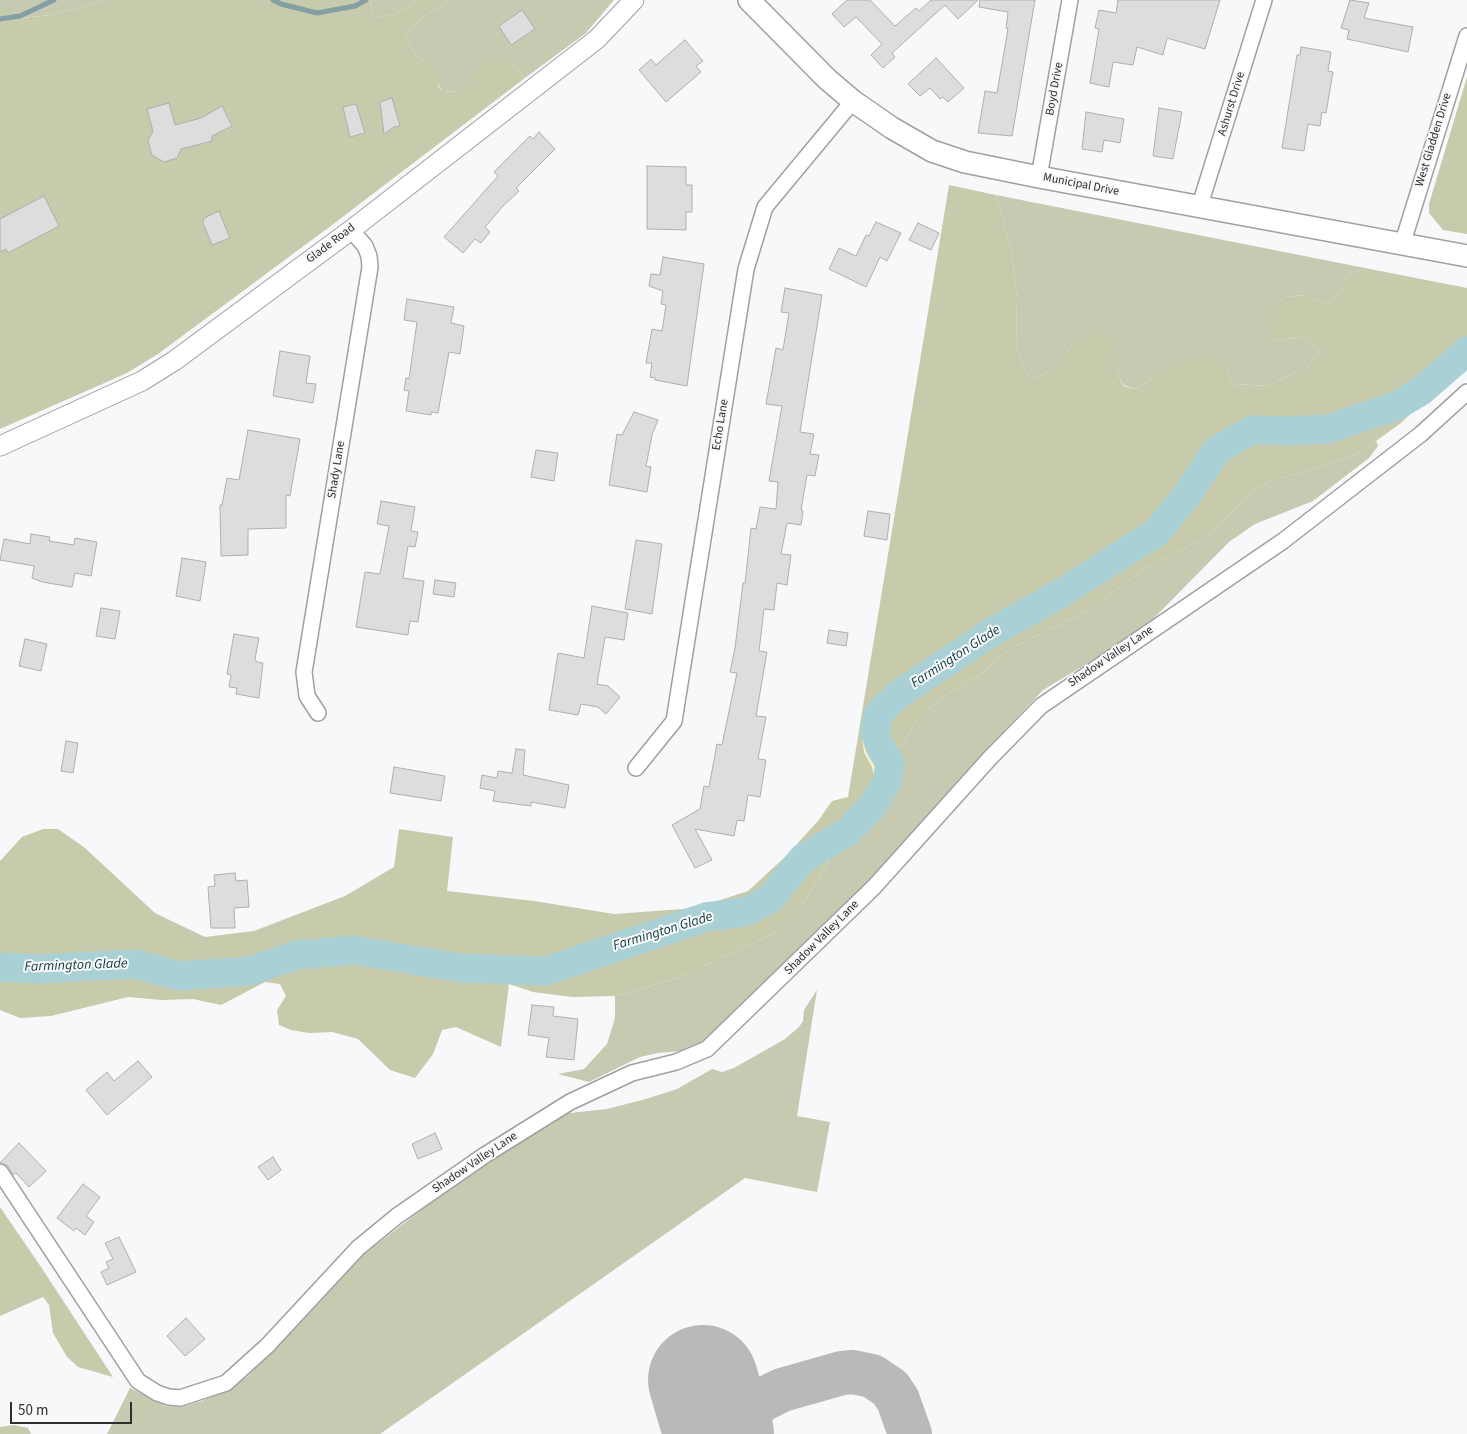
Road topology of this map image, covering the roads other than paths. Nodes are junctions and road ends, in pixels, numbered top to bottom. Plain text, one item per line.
1 (634, 0) edge
2 (749, 0) edge
3 (1070, 0) edge
4 (1264, 0) edge
5 (1467, 36) edge
6 (853, 101) junction
7 (1039, 177) junction
8 (1199, 208) junction
9 (351, 230) junction
10 (1402, 245) junction
11 (1467, 256) edge
12 (1467, 392) edge
13 (0, 446) edge
14 (318, 714) dead end
15 (636, 768) dead end
16 (0, 1172) edge

1 - 9 street, Glade Road
2 - 6 main road, Municipal Drive
3 - 7 street, Boyd Drive
4 - 8 street, Ashurst Drive
5 - 10 street, West Gladden Drive
6 - 7 main road, Municipal Drive
6 - 15 street, Echo Lane
7 - 8 main road, Municipal Drive
8 - 10 main road, Municipal Drive
9 - 13 street, Glade Road
9 - 14 street, Shady Lane
10 - 11 main road, Municipal Drive
12 - 16 street, Shadow Valley Lane

